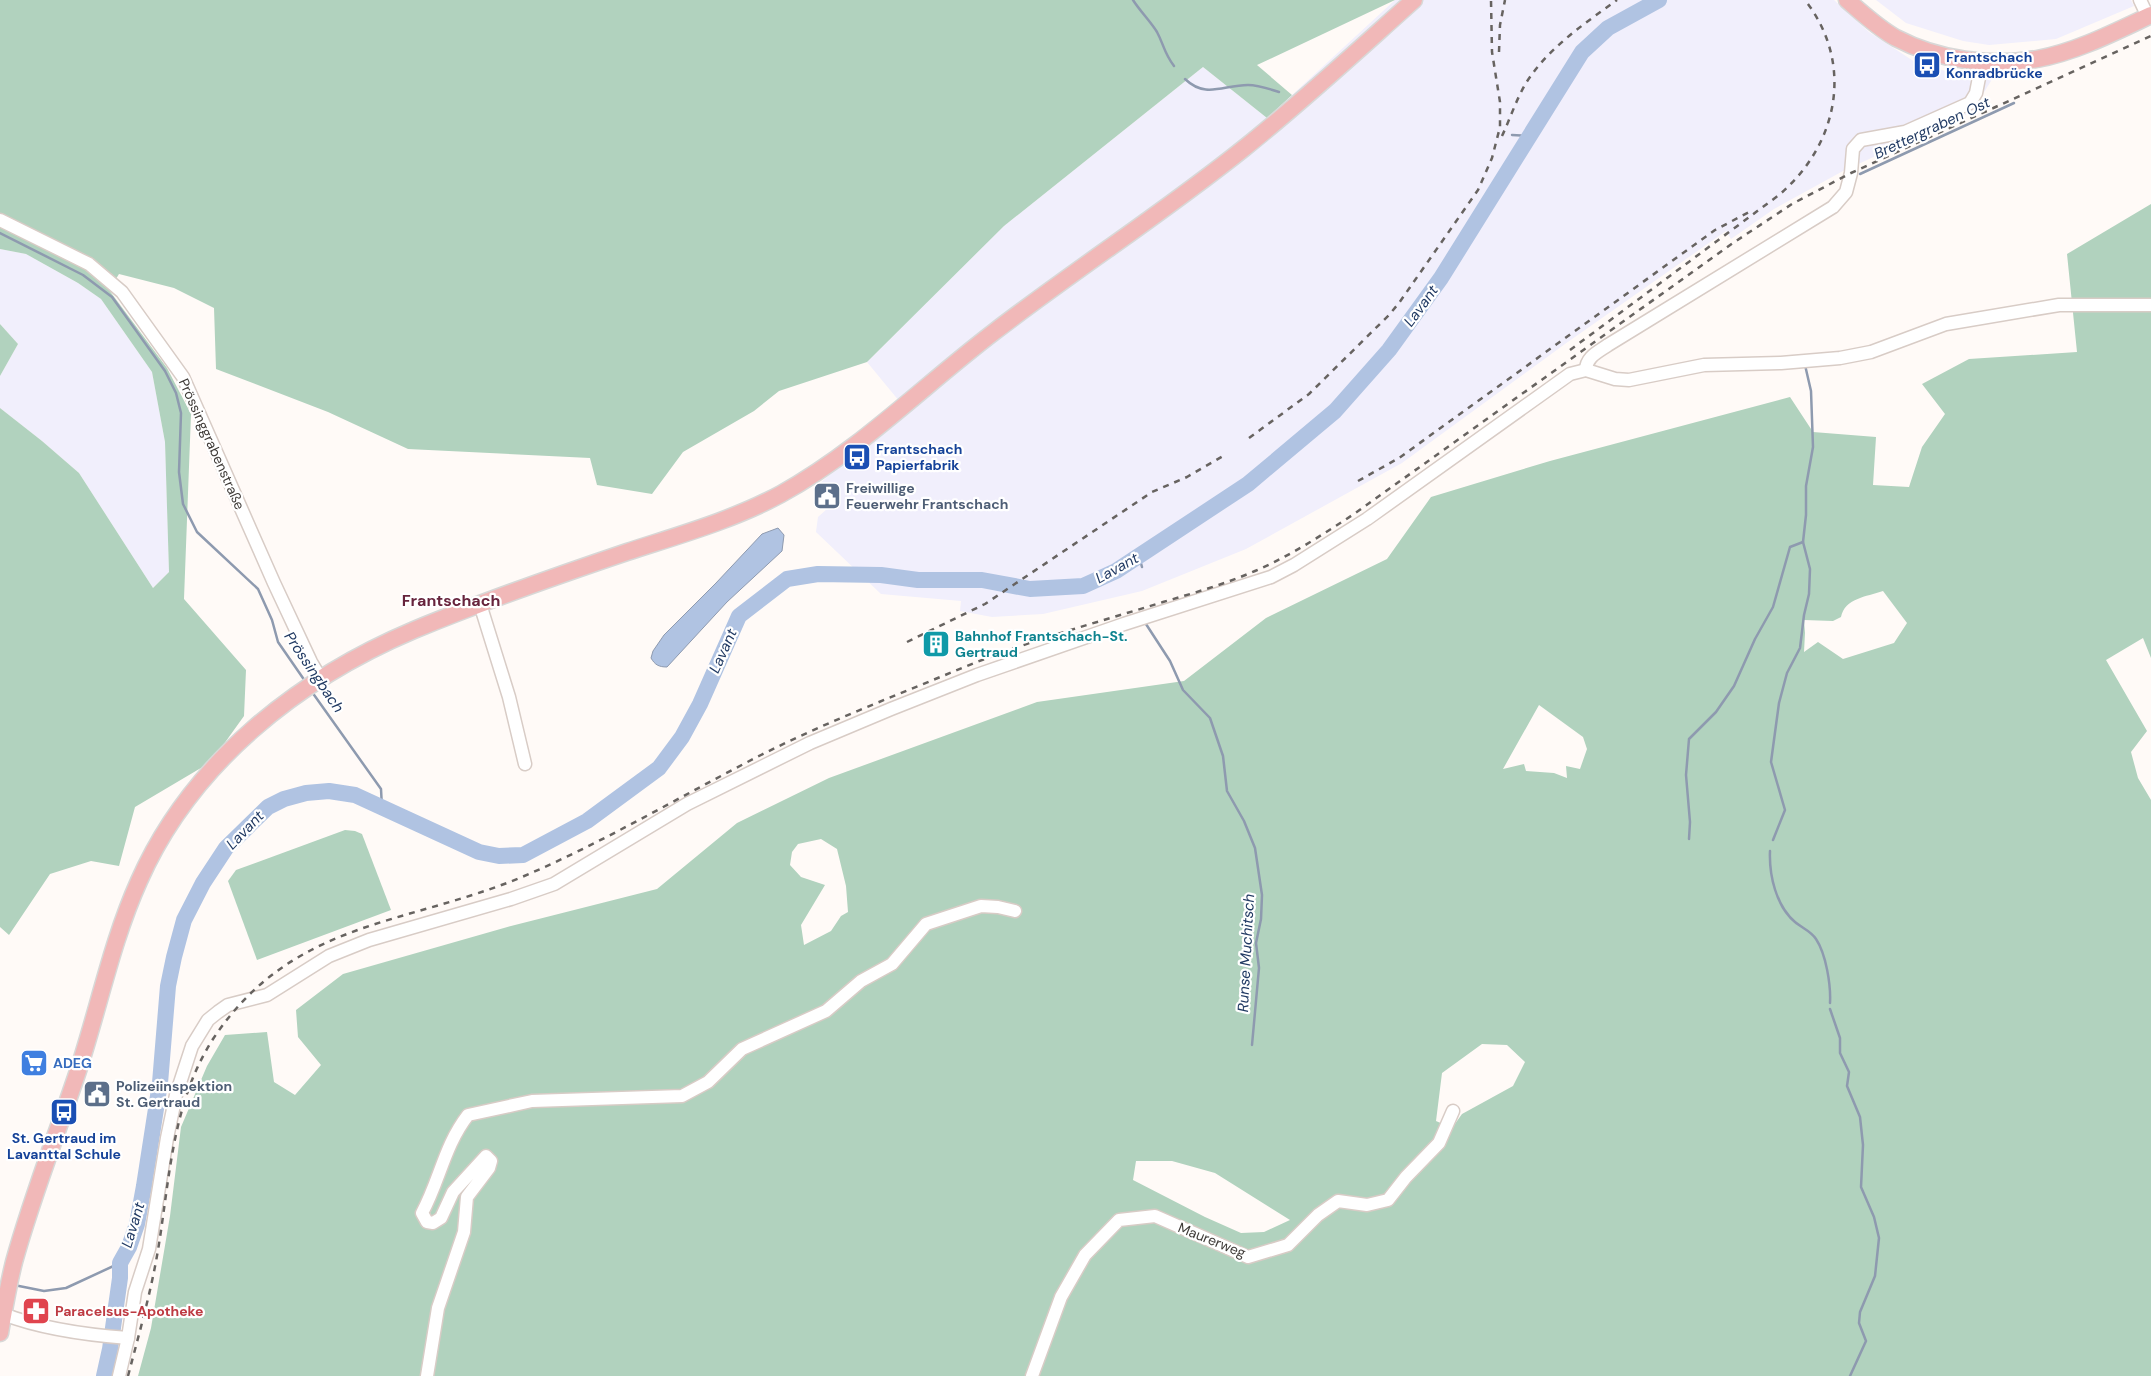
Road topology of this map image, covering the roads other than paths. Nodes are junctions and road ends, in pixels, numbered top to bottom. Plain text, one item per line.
1 (1414, 0) edge
2 (1847, 0) edge
3 (2140, 0) edge
4 (2149, 16) edge
5 (1982, 62) junction
6 (0, 220) edge
7 (2151, 305) edge
8 (1586, 370) junction
9 (480, 604) junction
10 (313, 685) junction
11 (526, 764) dead end
12 (1015, 911) dead end
13 (1453, 1112) dead end
14 (4, 1303) edge
15 (0, 1333) edge
16 (125, 1338) junction
17 (119, 1376) edge
18 (427, 1376) edge
19 (1032, 1376) edge

1 - 9 main road
2 - 5 main road
3 - 4 street
4 - 5 main road
5 - 8 street
6 - 10 street, Prössinggrabenstraße
7 - 8 street
8 - 16 street
9 - 10 main road
9 - 11 street
10 - 14 main road
12 - 18 street
13 - 19 street, Maurerweg
14 - 15 main road
14 - 16 street
16 - 17 street

